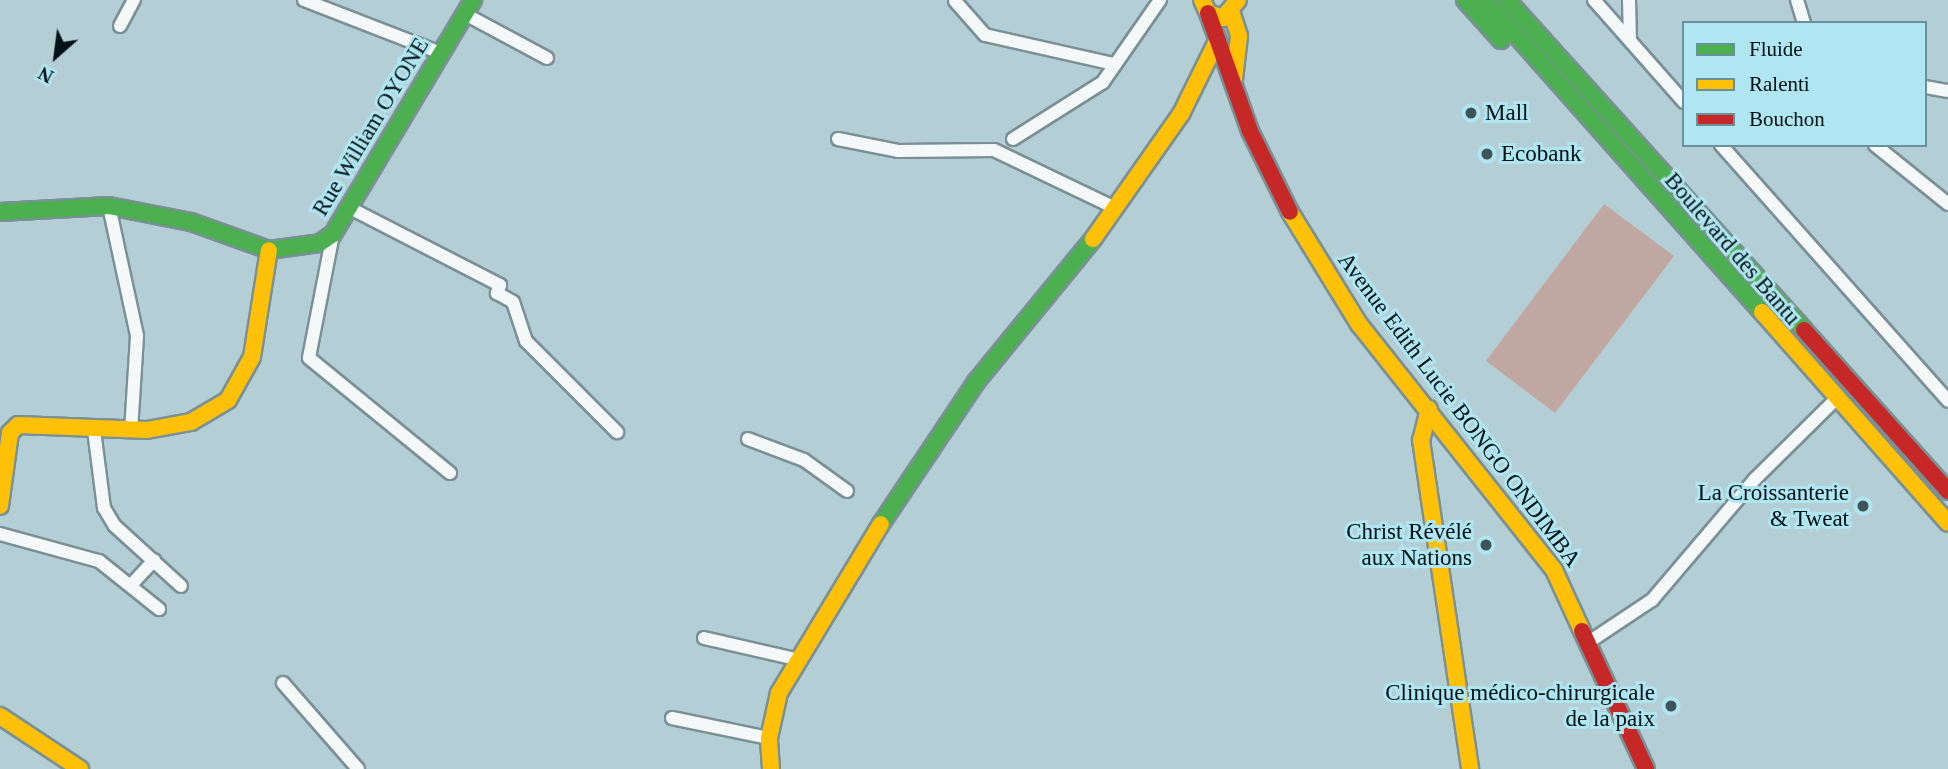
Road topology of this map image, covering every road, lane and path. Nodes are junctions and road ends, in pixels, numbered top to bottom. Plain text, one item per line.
1 (134, 0) edge
2 (304, 0) edge
3 (1160, 0) edge
4 (1465, 0) edge
5 (1485, 0) edge
6 (1507, 0) edge
7 (1526, 0) edge
8 (1594, 0) edge
9 (1629, 0) edge
10 (1797, 0) edge
11 (955, 1) edge
12 (469, 7) edge
13 (1205, 7) edge
14 (1235, 7) edge
15 (1803, 21) edge
16 (120, 26) dead end
17 (1630, 40) junction
18 (1217, 41) junction
19 (443, 54) junction
20 (547, 58) dead end
21 (1114, 64) junction
22 (1234, 80) junction
23 (1927, 87) edge
24 (1948, 91) edge
25 (1682, 100) edge
26 (838, 139) dead end
27 (1013, 139) dead end
28 (1723, 147) edge
29 (1877, 147) edge
30 (1948, 204) edge
31 (109, 206) junction
32 (348, 207) junction
33 (1115, 208) junction
34 (0, 212) edge
35 (1721, 231) junction
36 (333, 234) junction
37 (1702, 249) junction
38 (269, 250) junction
39 (1833, 401) junction
40 (1948, 401) edge
41 (1429, 409) junction
42 (94, 430) junction
43 (131, 431) junction
44 (617, 432) dead end
45 (748, 439) dead end
46 (4, 454) edge
47 (450, 472) dead end
48 (847, 491) dead end
49 (1948, 491) edge
50 (0, 506) edge
51 (1948, 523) edge
52 (0, 534) edge
53 (153, 560) junction
54 (131, 585) junction
55 (181, 586) dead end
56 (159, 609) dead end
57 (704, 638) dead end
58 (1589, 642) junction
59 (796, 660) junction
60 (283, 683) dead end
61 (0, 716) edge
62 (672, 718) dead end
63 (769, 738) junction
64 (80, 769) edge
65 (358, 769) edge
66 (771, 769) edge
67 (1470, 769) edge
68 (1646, 769) edge

1 - 16 street
2 - 19 street
3 - 21 street
4 - 37 main road
5 - 37 main road, Boulevard des Bantu
6 - 35 main road, Boulevard des Bantu
7 - 35 main road
8 - 17 street
9 - 17 street
10 - 15 street
11 - 21 street
12 - 19 main road, Rue William OYONE
12 - 20 street
13 - 14 main road
13 - 18 main road, Avenue Edith Lucie BONGO ONDIMBA
14 - 22 main road
17 - 25 street
18 - 22 main road, Avenue Edith Lucie BONGO ONDIMBA
18 - 33 main road
19 - 32 main road, Rue William OYONE
21 - 27 street
22 - 41 main road, Avenue Edith Lucie BONGO ONDIMBA
23 - 24 street
26 - 33 street
28 - 40 street
29 - 30 street
31 - 34 main road, Rue William OYONE
31 - 38 main road, Rue William OYONE
31 - 43 street
32 - 36 main road, Rue William OYONE
32 - 44 street
33 - 59 main road
35 - 49 main road, Boulevard des Bantu
36 - 38 main road, Rue William OYONE
36 - 47 street
37 - 39 main road, Boulevard des Bantu
38 - 43 main road
39 - 51 main road, Boulevard des Bantu
39 - 58 street
41 - 58 main road, Avenue Edith Lucie BONGO ONDIMBA
41 - 67 main road
42 - 43 main road
42 - 46 main road
42 - 53 street
45 - 48 street
46 - 50 main road
52 - 54 street
53 - 54 street
53 - 55 street
54 - 56 street
57 - 59 street
58 - 68 main road, Avenue Edith Lucie BONGO ONDIMBA
59 - 63 main road
60 - 65 street
61 - 64 main road
62 - 63 street
63 - 66 main road

